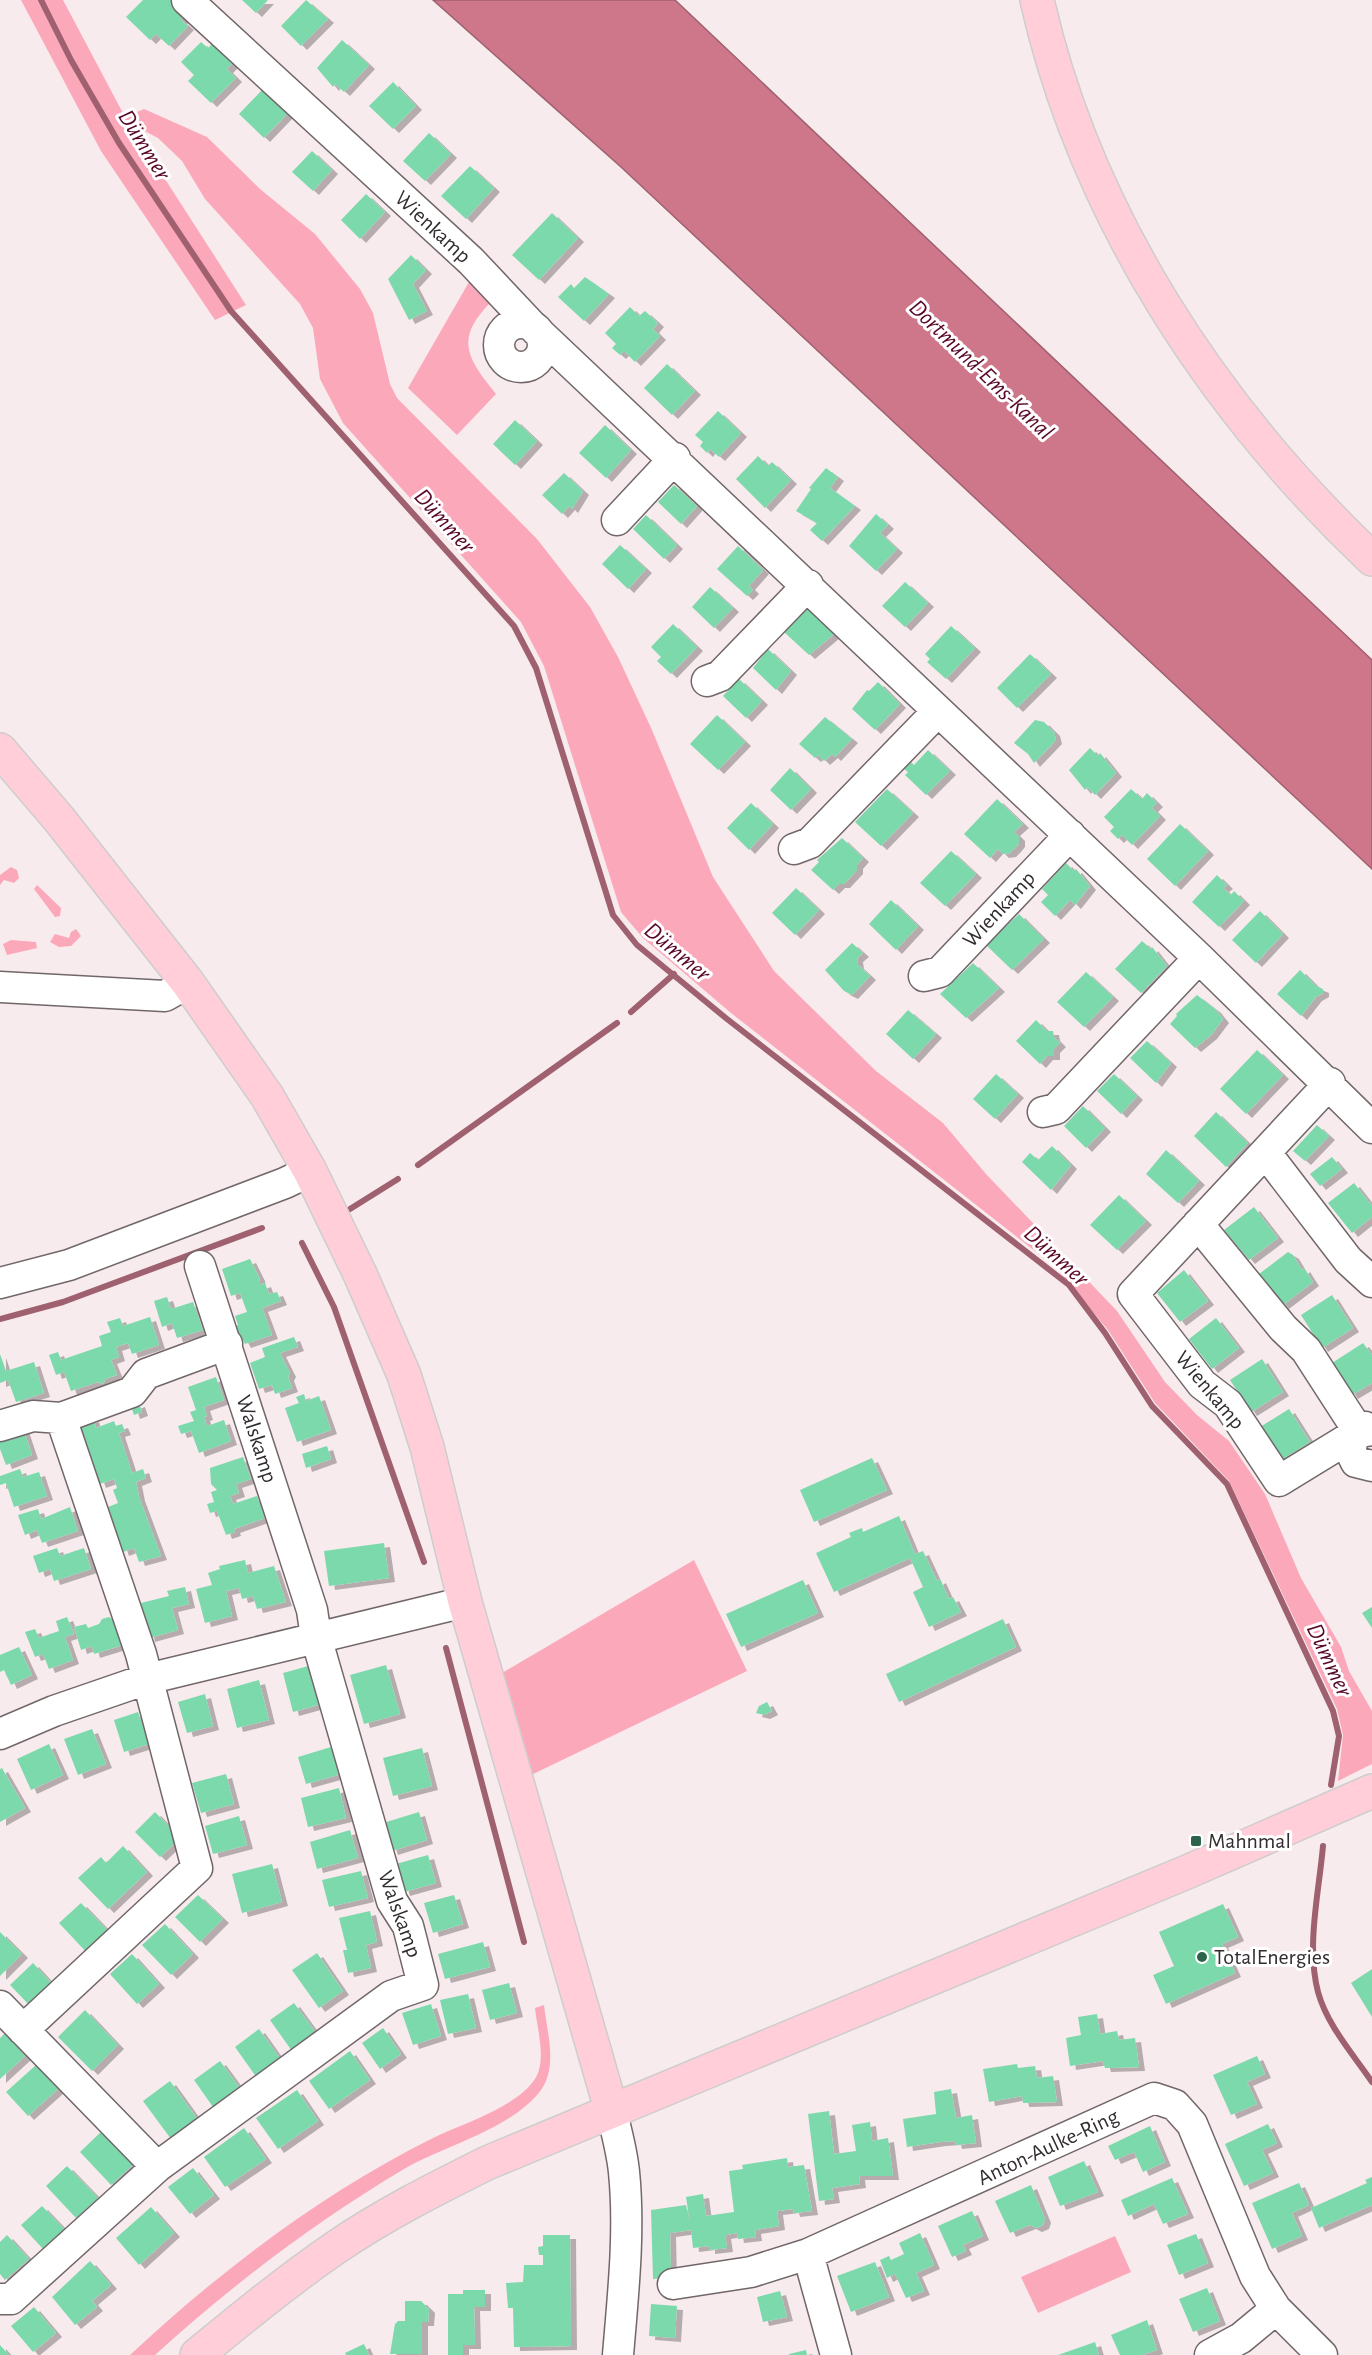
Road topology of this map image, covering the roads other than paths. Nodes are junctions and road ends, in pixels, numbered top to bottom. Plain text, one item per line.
1 (188, 0) edge
2 (1037, 0) edge
3 (675, 458) junction
4 (617, 520) dead end
5 (1372, 559) edge
6 (808, 585) junction
7 (707, 681) dead end
8 (938, 711) junction
9 (0, 750) edge
10 (1070, 835) junction
11 (794, 849) dead end
12 (1199, 958) junction
13 (924, 976) dead end
14 (188, 983) junction
15 (0, 987) edge
16 (1330, 1083) junction
17 (1043, 1112) dead end
18 (1372, 1128) edge
19 (1266, 1154) junction
20 (310, 1171) junction
21 (1198, 1224) junction
22 (200, 1266) dead end
23 (1372, 1282) edge
24 (0, 1284) edge
25 (227, 1344) junction
26 (61, 1418) junction
27 (0, 1426) edge
28 (1368, 1428) edge
29 (1364, 1464) edge
30 (1372, 1487) edge
31 (465, 1602) junction
32 (316, 1637) junction
33 (147, 1679) junction
34 (0, 1734) edge
35 (1372, 1791) edge
36 (0, 2006) edge
37 (23, 2030) junction
38 (611, 2109) junction
39 (157, 2167) junction
40 (808, 2254) junction
41 (673, 2284) dead end
42 (0, 2300) edge
43 (1276, 2309) junction
44 (205, 2352) edge
45 (618, 2355) edge
46 (836, 2355) edge
47 (1210, 2355) edge
48 (1322, 2355) edge

1 - 3 street, Wienkamp
2 - 5 main road
3 - 4 street
3 - 6 street, Wienkamp
6 - 7 street
6 - 8 street, Wienkamp
8 - 10 street, Wienkamp
8 - 11 street
9 - 14 main road
10 - 12 street, Wienkamp
10 - 13 street, Wienkamp
12 - 16 street, Wienkamp
12 - 17 street
14 - 15 street
14 - 20 main road
16 - 18 street
16 - 19 street, Wienkamp
19 - 21 street, Wienkamp
19 - 23 street
20 - 24 street
20 - 31 main road
21 - 28 street
21 - 28 street, Wienkamp
22 - 25 street, Walskamp
25 - 26 street
25 - 32 street, Walskamp
26 - 27 street
26 - 33 street
28 - 29 street
29 - 30 street
31 - 32 street
31 - 38 main road
32 - 33 street
32 - 39 street, Walskamp
33 - 34 street
33 - 37 street
35 - 38 main road
36 - 37 street
37 - 39 street
38 - 44 main road
38 - 45 street
39 - 42 street, Walskamp
40 - 41 street, Anton-Aulke-Ring
40 - 43 street, Anton-Aulke-Ring
40 - 46 street
43 - 47 street
43 - 48 street, Anton-Aulke-Ring

